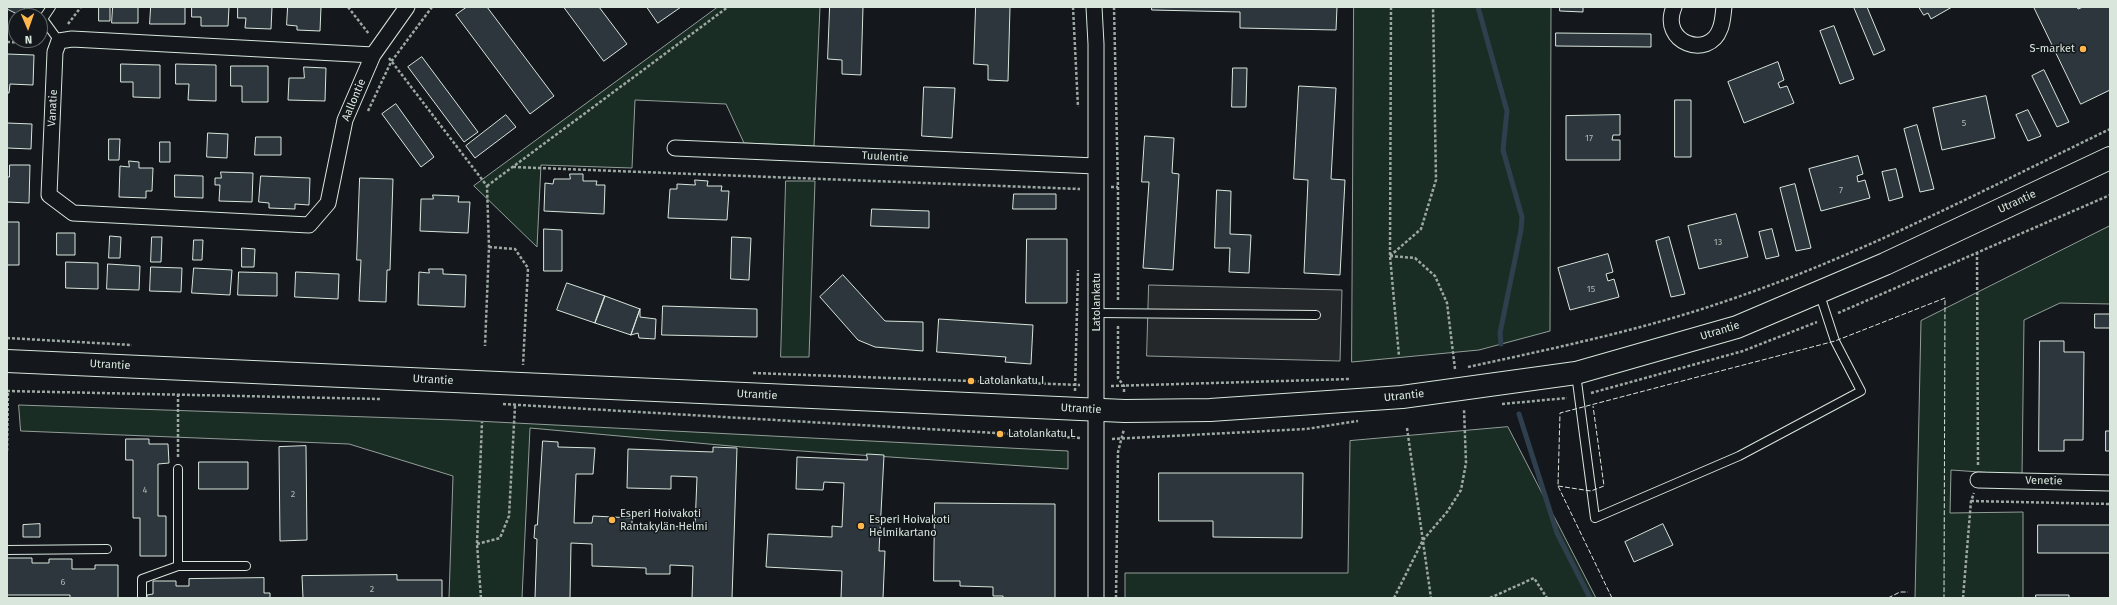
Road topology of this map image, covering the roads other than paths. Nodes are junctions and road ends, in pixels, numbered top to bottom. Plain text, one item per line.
1 (51, 7) edge
2 (407, 7) edge
3 (1094, 7) edge
4 (1674, 7) edge
5 (1721, 11) edge
6 (59, 41) junction
7 (376, 51) junction
8 (675, 148) dead end
9 (2110, 158) edge
10 (1089, 166) junction
11 (328, 203) joint
12 (1819, 292) junction
13 (1097, 313) junction
14 (1316, 315) dead end
15 (7, 361) edge
16 (1576, 373) junction
17 (1097, 410) junction
18 (178, 469) road end
19 (1978, 480) road end
20 (2110, 483) edge
21 (107, 549) dead end
22 (7, 550) edge
23 (178, 566) junction
24 (246, 566) dead end
25 (142, 598) edge
26 (1096, 598) edge

1 - 6 lane
2 - 7 street, Aallontie
3 - 10 street, Latolankatu
4 - 5 street
6 - 7 street
6 - 11 street, Vanatie
7 - 11 street, Aallontie
8 - 10 street, Tuulentie
9 - 12 main road, Utrantie
10 - 13 street, Latolankatu
12 - 16 main road, Utrantie
12 - 16 lane
13 - 14 lane
13 - 17 street, Latolankatu
15 - 17 main road, Utrantie
16 - 17 main road, Utrantie
17 - 26 street, Latolankatu
18 - 23 lane
19 - 20 street, Venetie
21 - 22 lane
23 - 24 lane
23 - 25 lane

